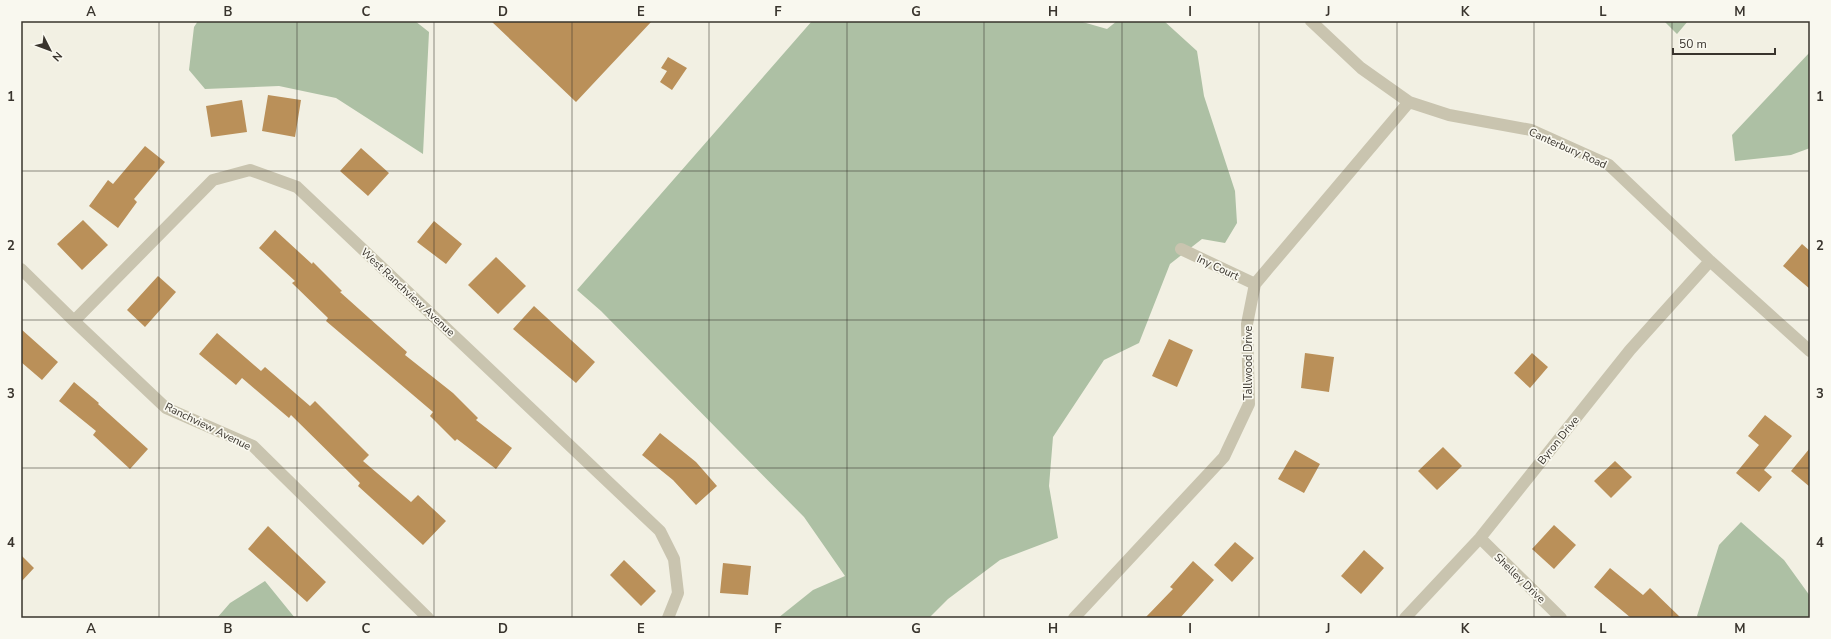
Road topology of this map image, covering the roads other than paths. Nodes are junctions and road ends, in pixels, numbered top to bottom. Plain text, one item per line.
1 (1312, 21) edge
2 (1409, 102) junction
3 (1180, 249) dead end
4 (1710, 261) junction
5 (21, 268) edge
6 (1255, 284) junction
7 (74, 321) junction
8 (1810, 351) edge
9 (1480, 538) junction
10 (428, 618) edge
11 (668, 618) edge
12 (1074, 618) edge
13 (1405, 618) edge
14 (1561, 618) edge

1 - 2 street, Canterbury Road
2 - 4 street, Canterbury Road
2 - 6 street, Tallwood Drive
3 - 6 street, Iny Court
4 - 8 street, Canterbury Road
4 - 9 street, Byron Drive
5 - 7 street, Ranchview Avenue
6 - 12 street, Tallwood Drive
7 - 10 street, Ranchview Avenue
7 - 11 street, West Ranchview Avenue
9 - 13 street, Byron Drive
9 - 14 street, Shelley Drive

